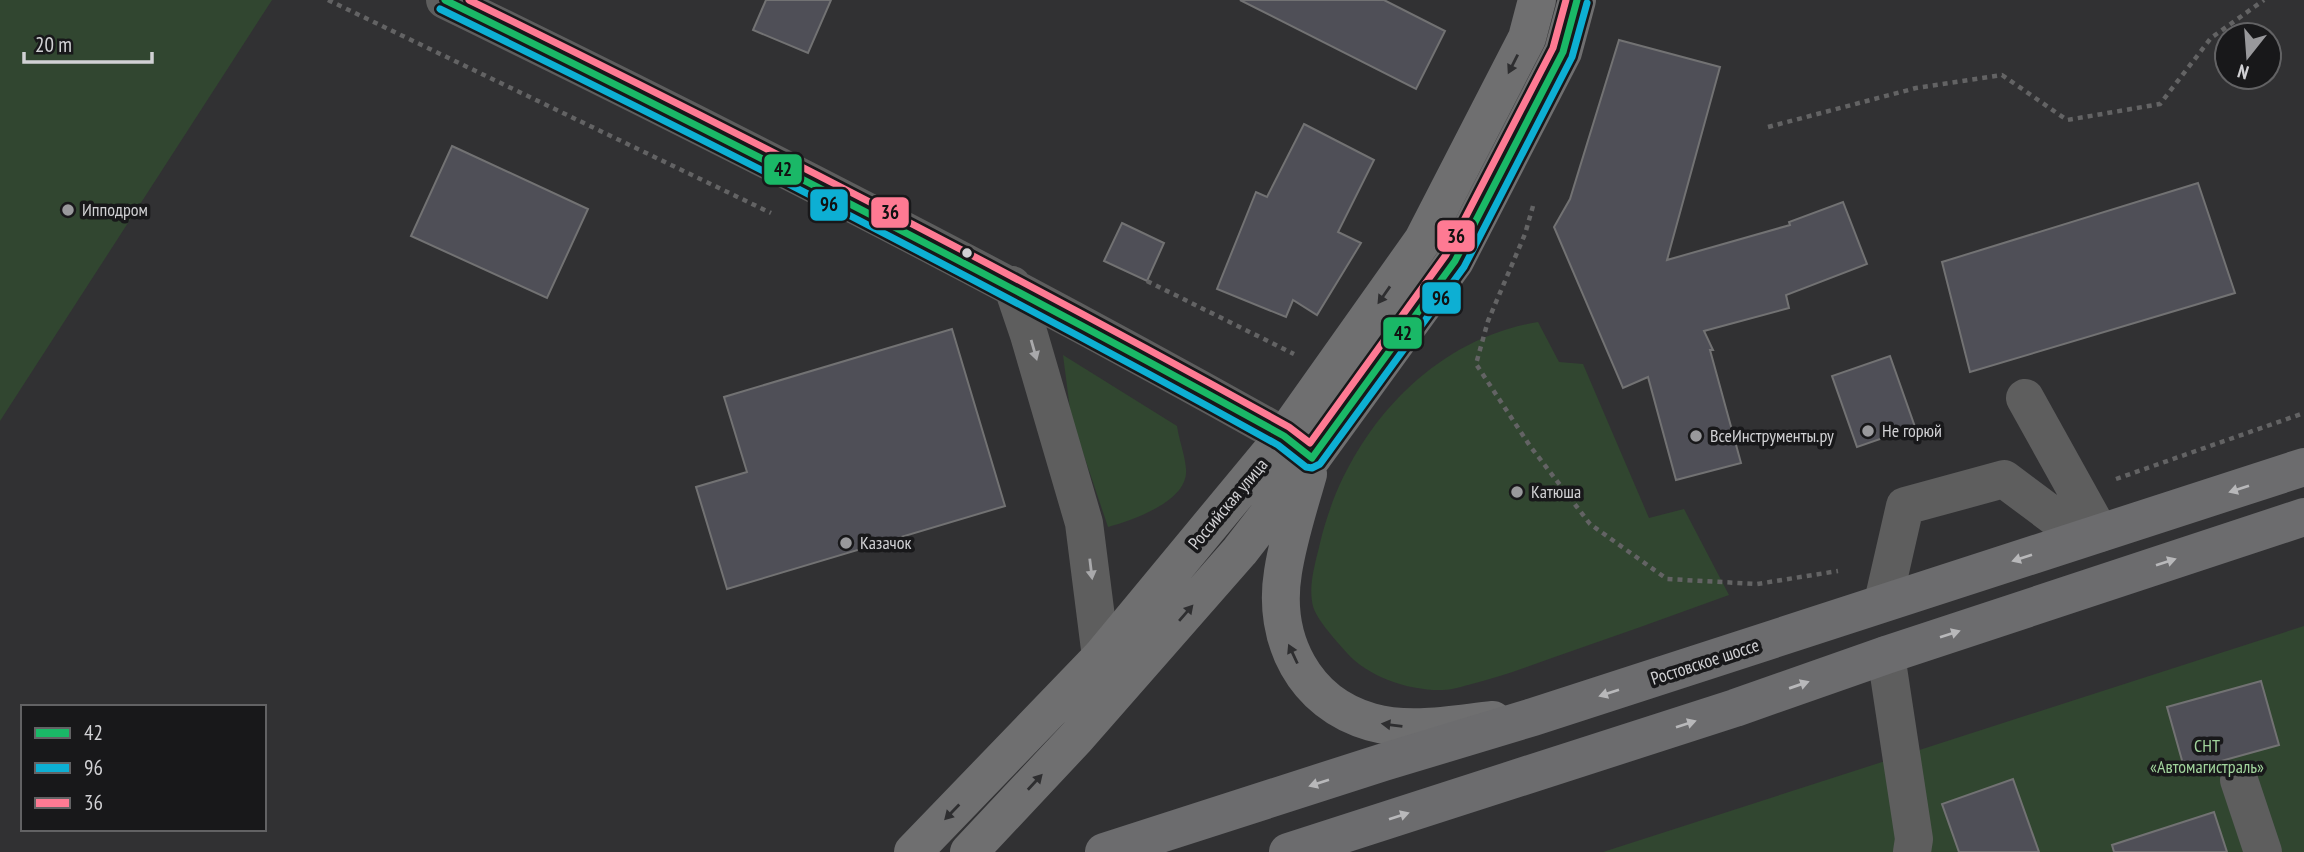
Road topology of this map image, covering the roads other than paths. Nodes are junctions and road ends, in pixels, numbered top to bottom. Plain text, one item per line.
1 (445, 0) edge
2 (1537, 0) edge
3 (1577, 0) edge
4 (1012, 285) junction
5 (2025, 398) dead end
6 (1298, 447) junction
7 (2301, 461) edge
8 (2304, 517) edge
9 (2092, 536) junction
10 (1883, 602) junction
11 (1885, 655) junction
12 (1101, 656) junction
13 (1534, 717) junction
14 (2239, 780) dead end
15 (913, 852) edge
16 (969, 852) edge
17 (1104, 852) edge
18 (1288, 852) edge
19 (1912, 852) edge
20 (2263, 852) edge

1 - 4 street
2 -> 6 main road, Российская улица
3 - 6 main road, Российская улица
4 - 6 street
4 -> 12 street
5 - 9 street
6 - 12 main road, Российская улица
13 -> 6 main road
16 -> 6 main road, Российская улица
7 -> 9 highway, Ростовское шоссе
11 -> 8 highway
9 -> 10 highway, Ростовское шоссе
9 - 10 street
10 -> 13 highway, Ростовское шоссе
18 -> 11 highway
11 - 19 street
12 -> 15 main road, Российская улица
13 -> 17 highway, Ростовское шоссе
14 - 20 street

